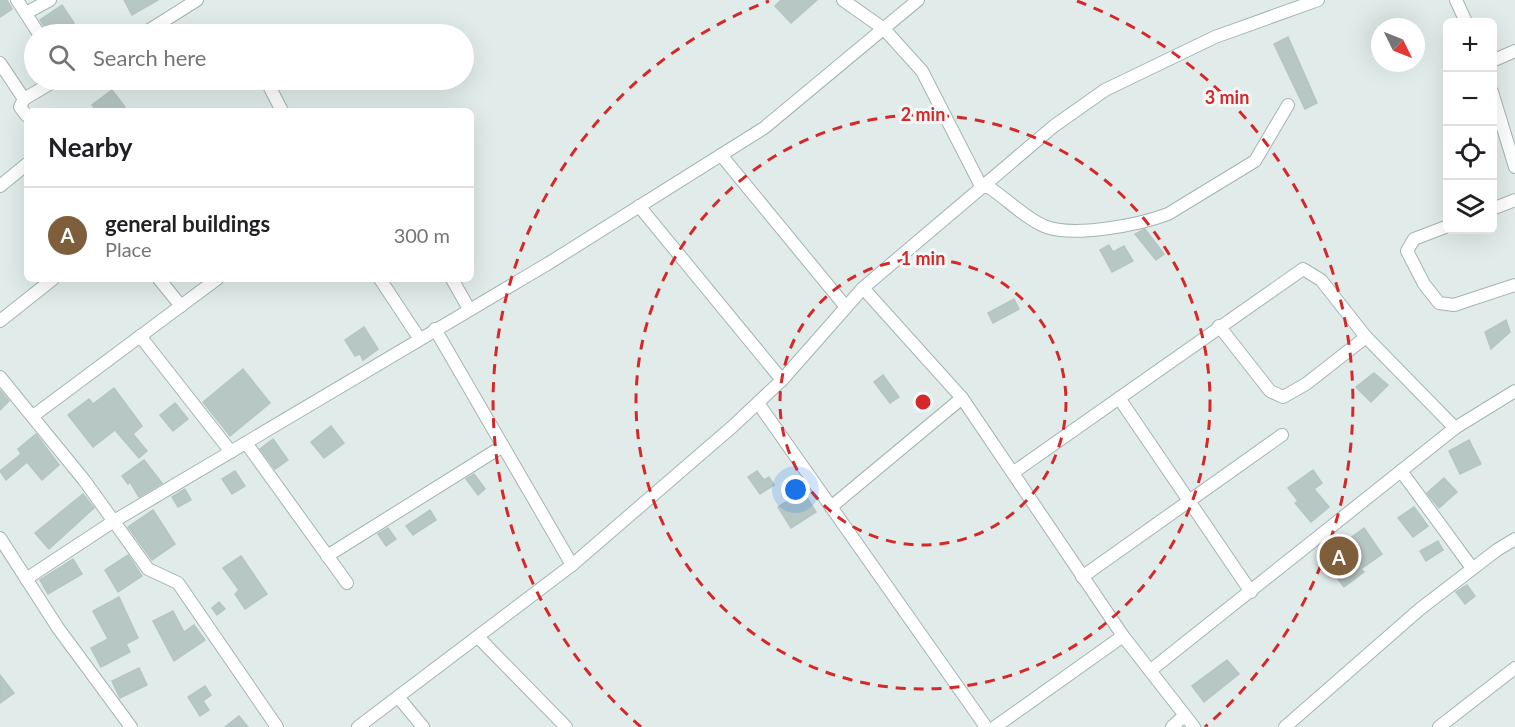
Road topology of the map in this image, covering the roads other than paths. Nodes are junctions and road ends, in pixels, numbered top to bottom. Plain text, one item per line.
1 (17, 0) edge
2 (50, 0) edge
3 (196, 0) edge
4 (843, 0) edge
5 (918, 0) edge
6 (1318, 0) edge
7 (1456, 0) edge
8 (26, 13) junction
9 (1464, 18) edge
10 (33, 24) edge
11 (159, 24) edge
12 (885, 29) junction
13 (1515, 51) edge
14 (1497, 58) edge
15 (0, 63) edge
16 (39, 90) edge
17 (271, 90) edge
18 (24, 99) junction
19 (1288, 105) dead end
20 (280, 108) edge
21 (1497, 108) edge
22 (24, 112) edge
23 (721, 155) junction
24 (24, 166) edge
25 (1515, 167) edge
26 (0, 186) edge
27 (981, 186) junction
28 (1515, 200) edge
29 (639, 206) junction
30 (1497, 207) edge
31 (1443, 228) edge
32 (49, 282) edge
33 (161, 282) edge
34 (213, 282) edge
35 (382, 282) edge
36 (454, 282) edge
37 (1515, 285) edge
38 (863, 288) junction
39 (181, 306) junction
40 (846, 307) junction
41 (469, 309) junction
42 (0, 321) edge
43 (1219, 327) junction
44 (435, 329) junction
45 (140, 336) junction
46 (1366, 337) junction
47 (419, 338) junction
48 (0, 377) edge
49 (782, 380) junction
50 (1515, 391) edge
51 (962, 398) junction
52 (1119, 398) junction
53 (758, 403) junction
54 (33, 416) junction
55 (1455, 428) junction
56 (1282, 435) dead end
57 (246, 443) junction
58 (503, 446) junction
59 (231, 452) junction
60 (1401, 471) junction
61 (1014, 472) junction
62 (1188, 502) junction
63 (831, 507) junction
64 (114, 521) junction
65 (0, 538) edge
66 (1515, 539) edge
67 (327, 556) junction
68 (572, 565) junction
69 (1472, 568) junction
70 (1083, 577) junction
71 (26, 579) junction
72 (347, 583) dead end
73 (1251, 592) junction
74 (1123, 636) junction
75 (479, 638) junction
76 (1515, 668) edge
77 (1151, 670) junction
78 (399, 698) junction
79 (1185, 716) junction
80 (131, 727) edge
81 (277, 727) edge
82 (358, 727) edge
83 (423, 727) edge
84 (566, 727) edge
85 (986, 727) edge
86 (995, 727) edge
87 (1172, 727) edge
88 (1194, 727) edge
89 (1285, 727) edge
90 (1439, 727) edge

1 - 8 street
2 - 8 street
3 - 11 street
4 - 12 street
5 - 12 street
6 - 27 street
7 - 9 street
8 - 10 street
12 - 23 street
12 - 27 street
13 - 14 street
15 - 18 street
16 - 18 street
17 - 20 street
18 - 22 street
19 - 27 street
21 - 25 street
23 - 29 street
23 - 40 street
24 - 26 street
27 - 38 street
28 - 30 street
29 - 41 street
29 - 49 street
31 - 37 street
32 - 42 street
33 - 39 street
34 - 39 street
35 - 47 street
36 - 41 street
38 - 40 street
38 - 51 street
39 - 45 street
40 - 49 street
41 - 44 street
43 - 46 street
43 - 46 street
43 - 52 street
44 - 47 street
44 - 58 street
45 - 54 street
45 - 59 street
46 - 55 street
47 - 57 street
48 - 54 street
49 - 53 street
50 - 55 street
51 - 61 street
51 - 63 street
52 - 61 street
52 - 62 street
53 - 63 street
53 - 68 street
54 - 64 street
55 - 60 street
56 - 62 street
57 - 59 street
57 - 67 street
58 - 67 street
58 - 68 street
59 - 64 street
60 - 69 street
60 - 73 street
61 - 70 street
62 - 70 street
62 - 73 street
63 - 85 street
64 - 71 street
64 - 81 street
65 - 71 street
66 - 69 street
67 - 72 street
68 - 75 street
69 - 89 street
70 - 74 street
71 - 80 street
73 - 77 street
74 - 77 street
74 - 86 street
75 - 78 street
75 - 84 street
76 - 90 street
77 - 79 street
78 - 82 street
78 - 83 street
79 - 87 street
79 - 88 street

